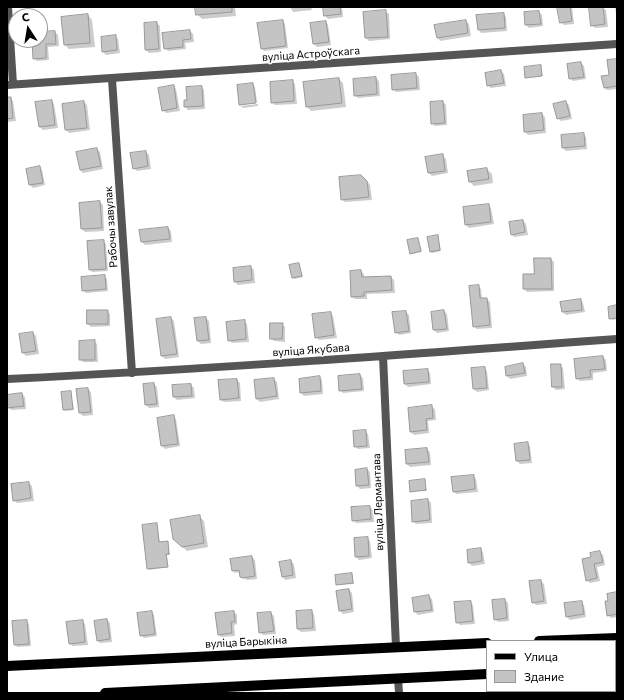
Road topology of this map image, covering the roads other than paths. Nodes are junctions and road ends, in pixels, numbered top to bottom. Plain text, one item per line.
1 (8, 7) edge
2 (617, 44) edge
3 (112, 79) junction
4 (10, 84) edge
5 (617, 339) edge
6 (383, 356) junction
7 (132, 373) junction
8 (7, 379) edge
9 (617, 638) edge
10 (565, 640) edge
11 (486, 643) edge
12 (396, 647) junction
13 (7, 666) edge
14 (486, 674) edge
15 (398, 678) junction
16 (105, 693) edge
17 (399, 693) edge

1 - 4 street
2 - 3 street, вуліца Астроўскага
3 - 4 street, вуліца Астроўскага
3 - 7 street, Рабочы завулак
5 - 6 street, вуліца Якубава
6 - 7 street, вуліца Якубава
6 - 12 street, вуліца Лермантава
7 - 8 street, вуліца Якубава
9 - 10 main road
11 - 12 main road, вуліца Барыкіна
12 - 13 main road, вуліца Барыкіна
14 - 15 main road
15 - 16 main road
15 - 17 street

